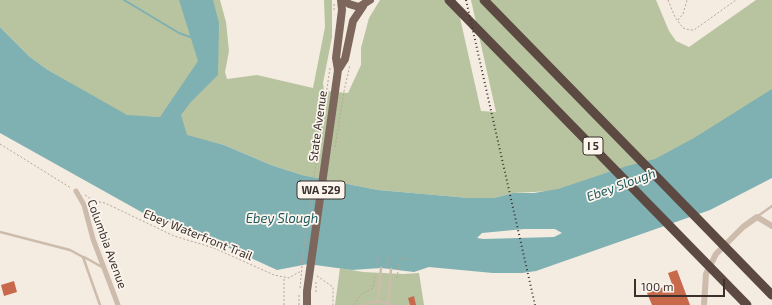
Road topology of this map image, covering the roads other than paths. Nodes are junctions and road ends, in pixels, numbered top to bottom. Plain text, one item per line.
1 (342, 0) edge
2 (370, 0) edge
3 (449, 0) edge
4 (484, 0) edge
5 (363, 6) junction
6 (338, 70) junction
7 (76, 191) road end
8 (772, 206) edge
9 (757, 217) junction
10 (772, 226) edge
11 (0, 232) edge
12 (83, 257) junction
13 (105, 268) junction
14 (381, 268) dead end
15 (391, 269) dead end
16 (772, 295) edge
17 (378, 301) junction
18 (388, 303) junction
19 (100, 305) edge
20 (118, 305) edge
21 (307, 305) edge
22 (363, 305) edge
23 (392, 305) edge
24 (704, 305) edge
25 (747, 305) edge

1 - 5 main road
1 - 6 main road, State Avenue
2 - 5 main road, State Avenue
3 - 25 highway, I 5
4 - 16 highway, I 5
5 - 6 main road, State Avenue
6 - 21 main road, State Avenue / WA 529
7 - 13 street, Columbia Avenue
8 - 9 lane
9 - 10 street
9 - 24 street
11 - 12 lane
12 - 13 lane
12 - 19 lane
13 - 20 street, Columbia Avenue
14 - 17 lane
15 - 18 lane
17 - 18 lane
17 - 22 lane
18 - 23 lane

